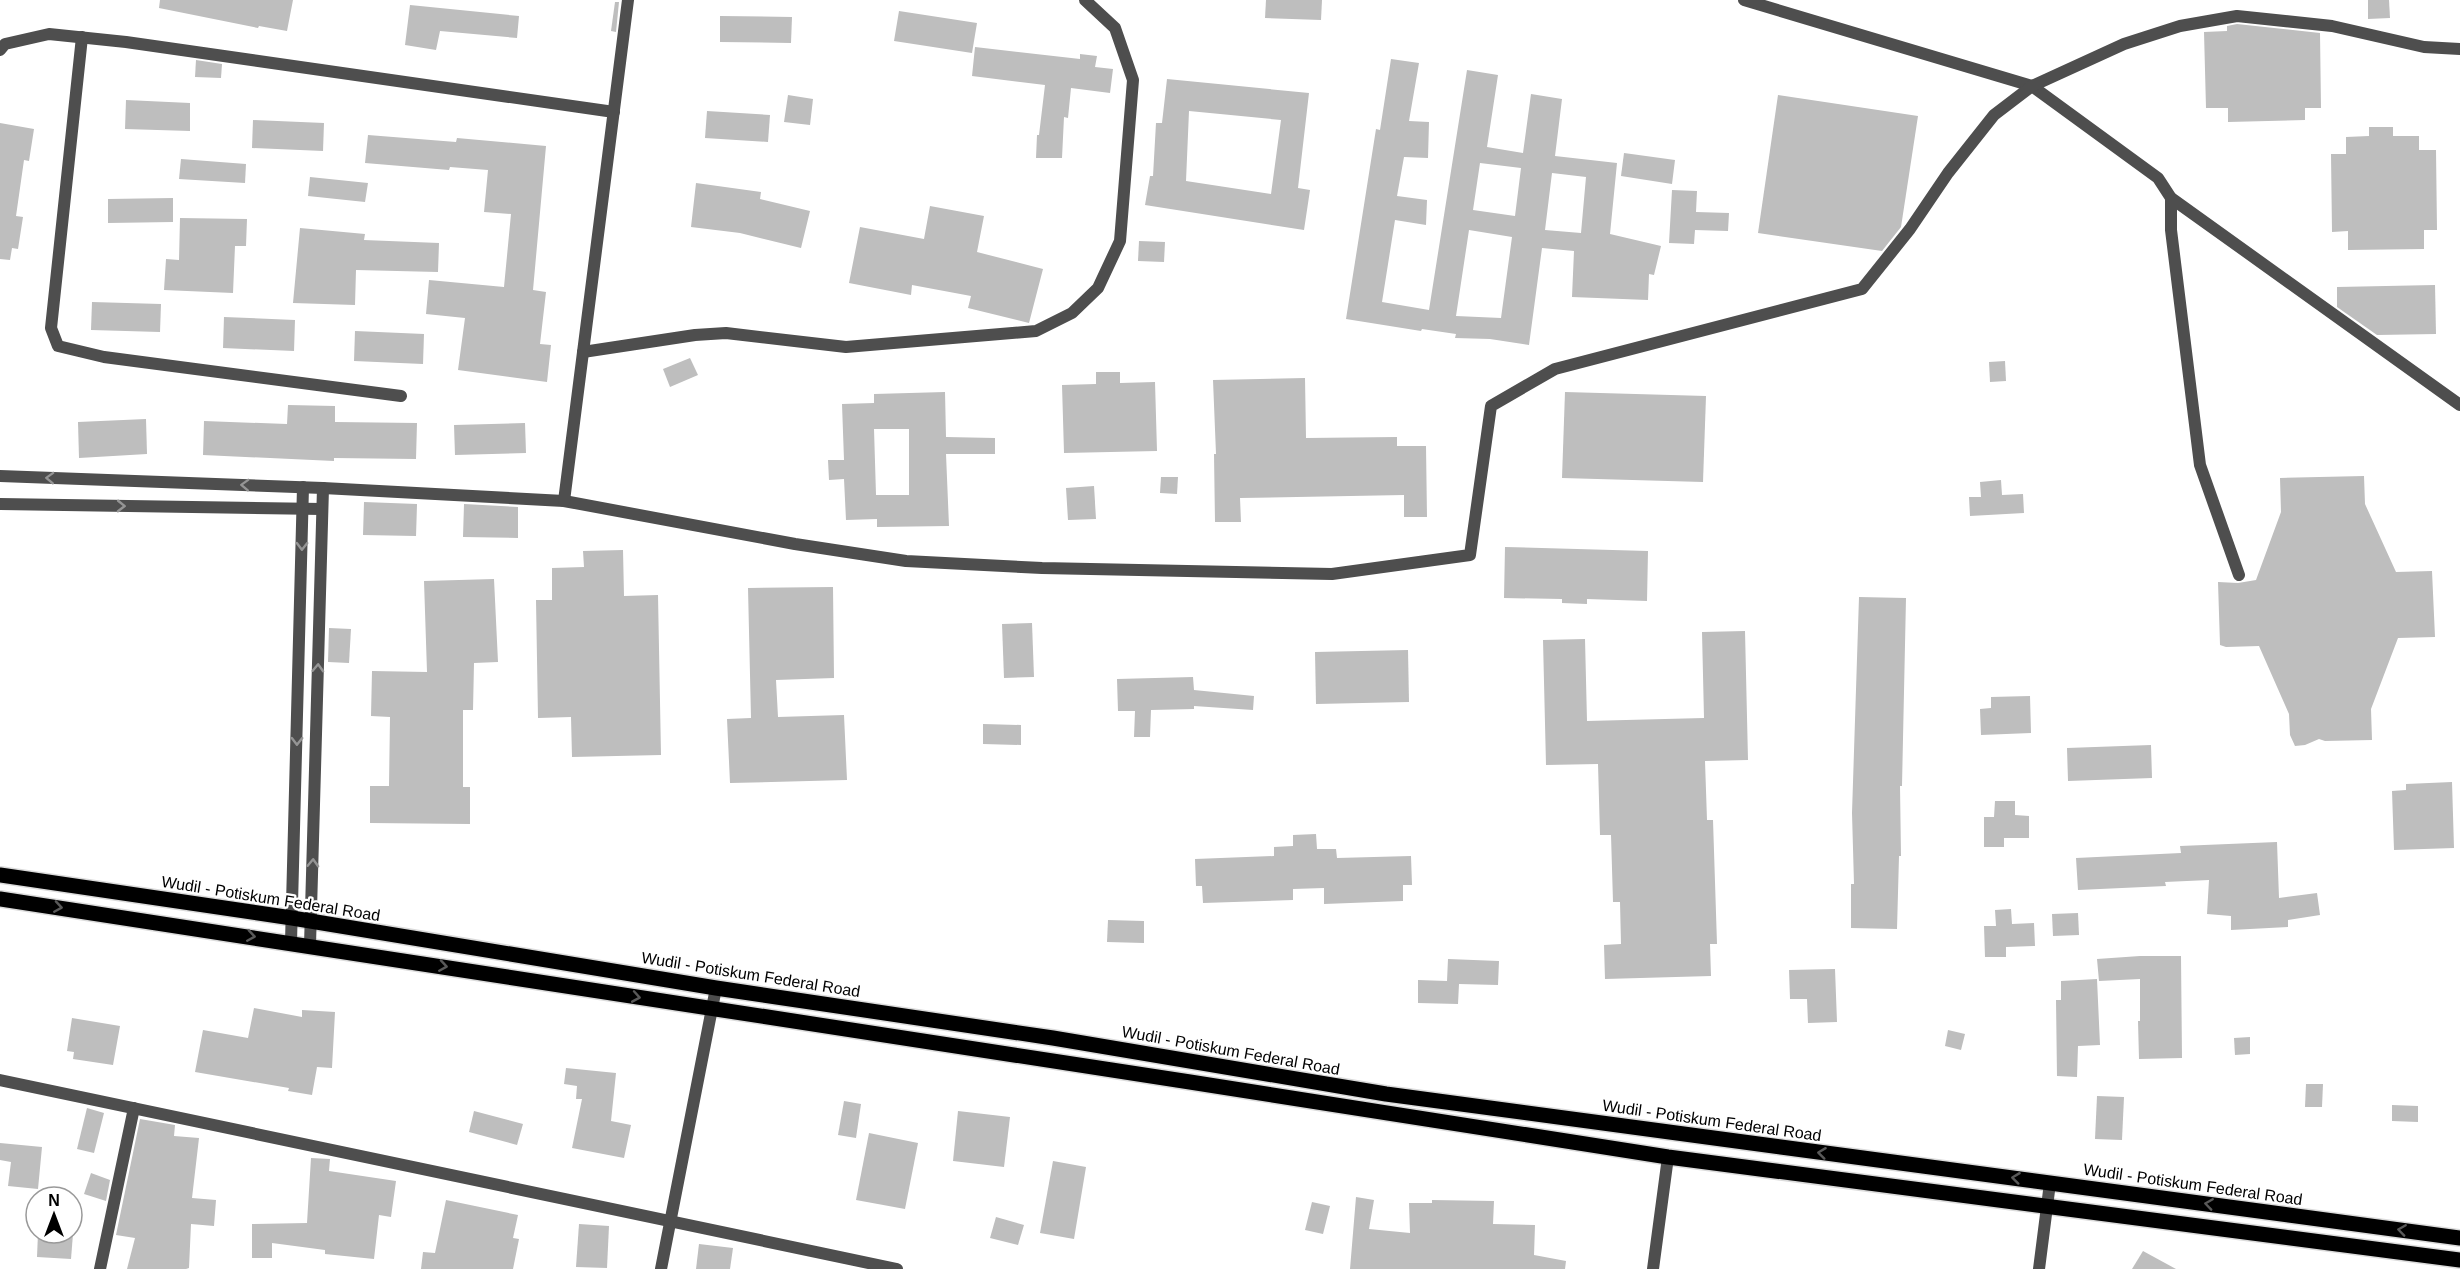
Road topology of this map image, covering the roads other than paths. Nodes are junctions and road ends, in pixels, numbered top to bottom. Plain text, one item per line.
1 (628, 0) edge
2 (1085, 0) edge
3 (1744, 0) edge
4 (82, 37) junction
5 (2460, 49) edge
6 (0, 50) edge
7 (2032, 86) junction
8 (614, 112) junction
9 (2170, 198) junction
10 (583, 351) junction
11 (401, 396) dead end
12 (2460, 405) edge
13 (0, 476) edge
14 (303, 487) junction
15 (323, 488) junction
16 (564, 501) junction
17 (0, 504) edge
18 (303, 508) junction
19 (322, 509) junction
20 (2239, 575) dead end
21 (0, 874) edge
22 (0, 899) edge
23 (292, 918) junction
24 (311, 922) junction
25 (291, 942) junction
26 (310, 945) junction
27 (716, 988) junction
28 (712, 1010) junction
29 (0, 1080) edge
30 (134, 1108) junction
31 (1636, 1129) junction
32 (1633, 1152) junction
33 (1668, 1157) junction
34 (2050, 1183) junction
35 (2047, 1206) junction
36 (672, 1221) junction
37 (2460, 1238) edge
38 (2460, 1260) edge
39 (100, 1269) edge
40 (661, 1269) edge
41 (897, 1269) edge
42 (1653, 1269) edge
43 (2039, 1269) edge

1 - 8 street
2 - 10 street
3 - 7 street
4 - 6 street
4 - 8 street
4 - 11 street
5 - 7 street
7 - 9 street
7 - 16 street
8 - 10 street
9 - 12 street
9 - 20 street
10 - 16 street
14 -> 13 street
14 - 15 street
14 - 18 street
15 - 16 street
15 - 19 street
17 -> 18 street
18 - 19 street
18 -> 23 street
24 -> 19 street
21 - 23 main road, Wudil - Potiskum Federal Road
22 -> 25 main road
23 - 24 main road, Wudil - Potiskum Federal Road
23 - 25 street
24 - 26 street
24 - 27 main road, Wudil - Potiskum Federal Road
25 - 26 main road
26 -> 28 main road
27 - 28 street
27 - 31 main road, Wudil - Potiskum Federal Road
28 - 32 main road
28 - 36 street
29 - 30 street
30 - 36 street
30 - 39 street
31 - 32 main road
34 -> 31 main road, Wudil - Potiskum Federal Road
32 - 33 main road
33 - 35 main road
33 - 42 street
34 - 35 street
37 -> 34 main road, Wudil - Potiskum Federal Road
35 - 38 main road
35 - 43 street
36 - 40 street
36 - 41 street

